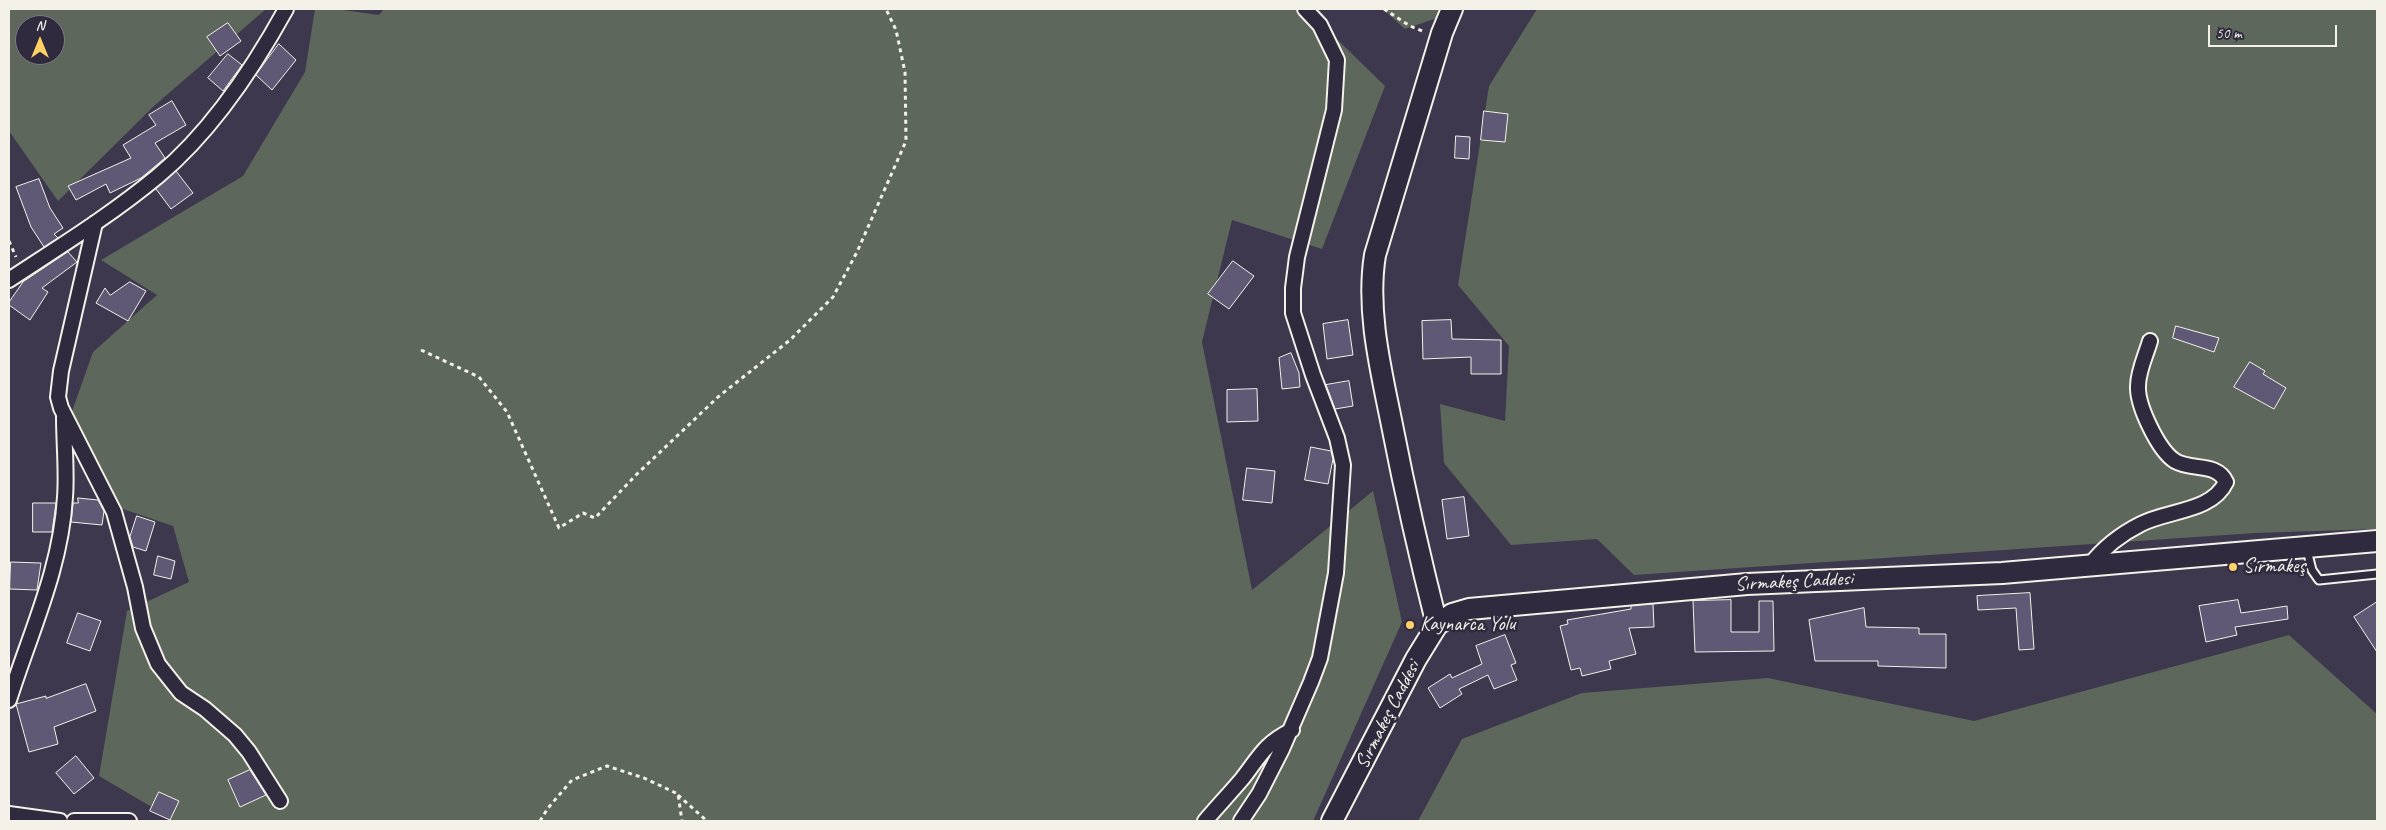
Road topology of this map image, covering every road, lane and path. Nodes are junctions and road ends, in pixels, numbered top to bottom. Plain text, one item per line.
1 (286, 9) edge
2 (886, 9) edge
3 (1305, 9) edge
4 (1384, 9) edge
5 (1452, 9) edge
6 (1442, 33) junction
7 (95, 223) junction
8 (9, 280) edge
9 (2150, 341) dead end
10 (421, 350) dead end
11 (64, 414) junction
12 (2377, 541) edge
13 (2306, 547) junction
14 (2090, 565) junction
15 (2377, 574) edge
16 (1437, 625) junction
17 (9, 700) edge
18 (1292, 730) junction
19 (678, 794) junction
20 (280, 801) dead end
21 (9, 814) edge
22 (60, 821) edge
23 (74, 821) edge
24 (129, 821) edge
25 (540, 821) edge
26 (682, 821) edge
27 (707, 821) edge
28 (1205, 821) edge
29 (1241, 821) edge
30 (1332, 821) edge

1 - 7 street
2 - 10 path
3 - 18 street
4 - 6 path
5 - 6 main road
6 - 16 main road
7 - 8 street
7 - 11 street
9 - 14 street
11 - 17 street
11 - 20 street
12 - 13 main road, Sırmakeş Caddesi
13 - 14 main road, Sırmakeş Caddesi
13 - 15 lane
14 - 16 main road, Sırmakeş Caddesi
16 - 30 main road, Sırmakeş Caddesi
18 - 28 street
18 - 29 street
19 - 25 path
19 - 26 path
19 - 27 path
21 - 22 street
23 - 24 street

